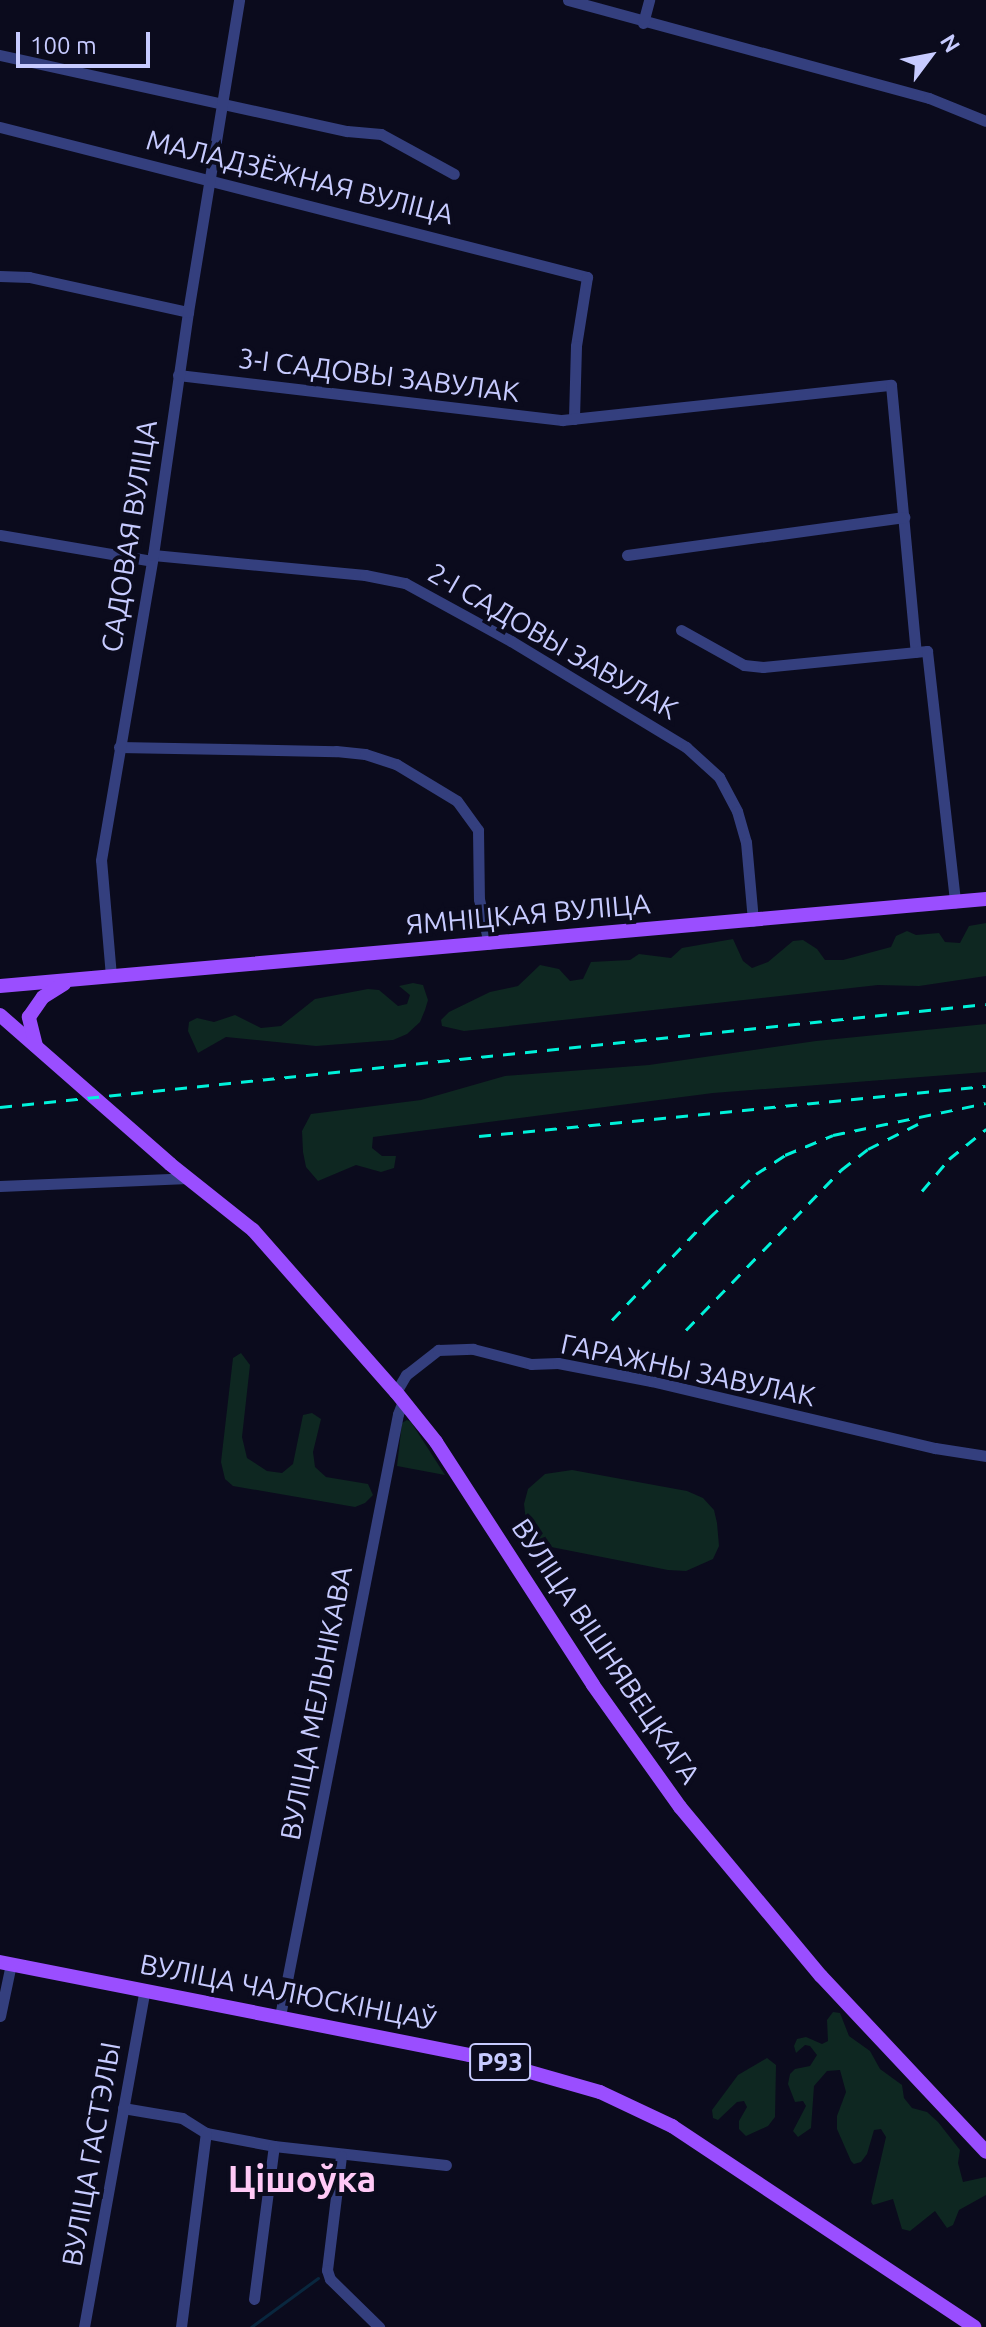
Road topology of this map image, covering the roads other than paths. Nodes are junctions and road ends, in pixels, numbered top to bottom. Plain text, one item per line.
1 (239, 0) edge
2 (568, 0) edge
3 (649, 0) edge
4 (643, 23) junction
5 (0, 55) edge
6 (221, 103) junction
7 (986, 121) edge
8 (0, 127) edge
9 (454, 174) dead end
10 (210, 179) junction
11 (0, 276) edge
12 (188, 312) junction
13 (178, 375) junction
14 (574, 419) junction
15 (904, 517) junction
16 (0, 535) edge
17 (627, 555) dead end
18 (152, 558) junction
19 (681, 630) dead end
20 (922, 652) junction
21 (119, 747) junction
22 (986, 899) edge
23 (955, 902) junction
24 (753, 921) junction
25 (489, 944) junction
26 (111, 976) junction
27 (75, 979) junction
28 (4, 988) edge
29 (31, 1014) junction
30 (1, 1016) edge
31 (36, 1046) junction
32 (188, 1178) junction
33 (0, 1186) edge
34 (400, 1396) junction
35 (986, 1456) edge
36 (6, 1963) edge
37 (145, 1989) junction
38 (0, 2016) edge
39 (280, 2016) junction
40 (123, 2108) junction
41 (206, 2133) junction
42 (274, 2146) junction
43 (986, 2152) edge
44 (341, 2156) junction
45 (446, 2165) dead end
46 (254, 2299) dead end
47 (84, 2327) edge
48 (181, 2327) edge
49 (379, 2327) edge
50 (974, 2327) edge

1 - 6 street, САДОВАЯ ВУЛІЦА
2 - 4 street
3 - 4 street
4 - 7 street
5 - 6 street
6 - 9 street
6 - 10 street, САДОВАЯ ВУЛІЦА
8 - 10 street, МАЛАДЗЁЖНАЯ ВУЛІЦА
10 - 12 street, САДОВАЯ ВУЛІЦА
10 - 14 street, МАЛАДЗЁЖНАЯ ВУЛІЦА
11 - 12 street
12 - 13 street, САДОВАЯ ВУЛІЦА
13 - 14 street, 3-І САДОВЫ ЗАВУЛАК
13 - 18 street, САДОВАЯ ВУЛІЦА
14 - 15 street, 3-І САДОВЫ ЗАВУЛАК
15 - 17 street
15 - 20 street
16 - 18 street, 2-І САДОВЫ ЗАВУЛАК
18 - 21 street, САДОВАЯ ВУЛІЦА
18 - 24 street, 2-І САДОВЫ ЗАВУЛАК
19 - 20 street
20 - 23 street
21 - 25 street
21 - 26 street, САДОВАЯ ВУЛІЦА
22 - 23 main road, ЯМНІЦКАЯ ВУЛІЦА
23 - 24 main road, ЯМНІЦКАЯ ВУЛІЦА
24 - 25 main road, ЯМНІЦКАЯ ВУЛІЦА
25 - 26 main road, ЯМНІЦКАЯ ВУЛІЦА
26 - 27 main road, ЯМНІЦКАЯ ВУЛІЦА
27 - 28 main road, ЯМНІЦКАЯ ВУЛІЦА
27 - 29 main road
28 - 29 main road
29 - 30 main road
29 - 31 main road
30 - 31 main road, ВУЛІЦА ВІШНЯВЕЦКАГА
31 - 32 main road, ВУЛІЦА ВІШНЯВЕЦКАГА
32 - 33 street
32 - 34 main road, ВУЛІЦА ВІШНЯВЕЦКАГА
34 - 35 street, ГАРАЖНЫ ЗАВУЛАК
34 - 39 street, ВУЛІЦА МЕЛЬНІКАВА
34 - 43 main road, ВУЛІЦА ВІШНЯВЕЦКАГА
36 - 37 main road, ВУЛІЦА ЧАЛЮСКІНЦАЎ / Р93
36 - 38 street
37 - 39 main road, ВУЛІЦА ЧАЛЮСКІНЦАЎ / Р93
37 - 40 street, ВУЛІЦА ГАСТЭЛЫ
39 - 50 main road, ВУЛІЦА ЧАЛЮСКІНЦАЎ / Р93
40 - 41 street
40 - 47 street, ВУЛІЦА ГАСТЭЛЫ
41 - 42 street
41 - 48 street
42 - 44 street
42 - 46 street
44 - 45 street
44 - 49 street

